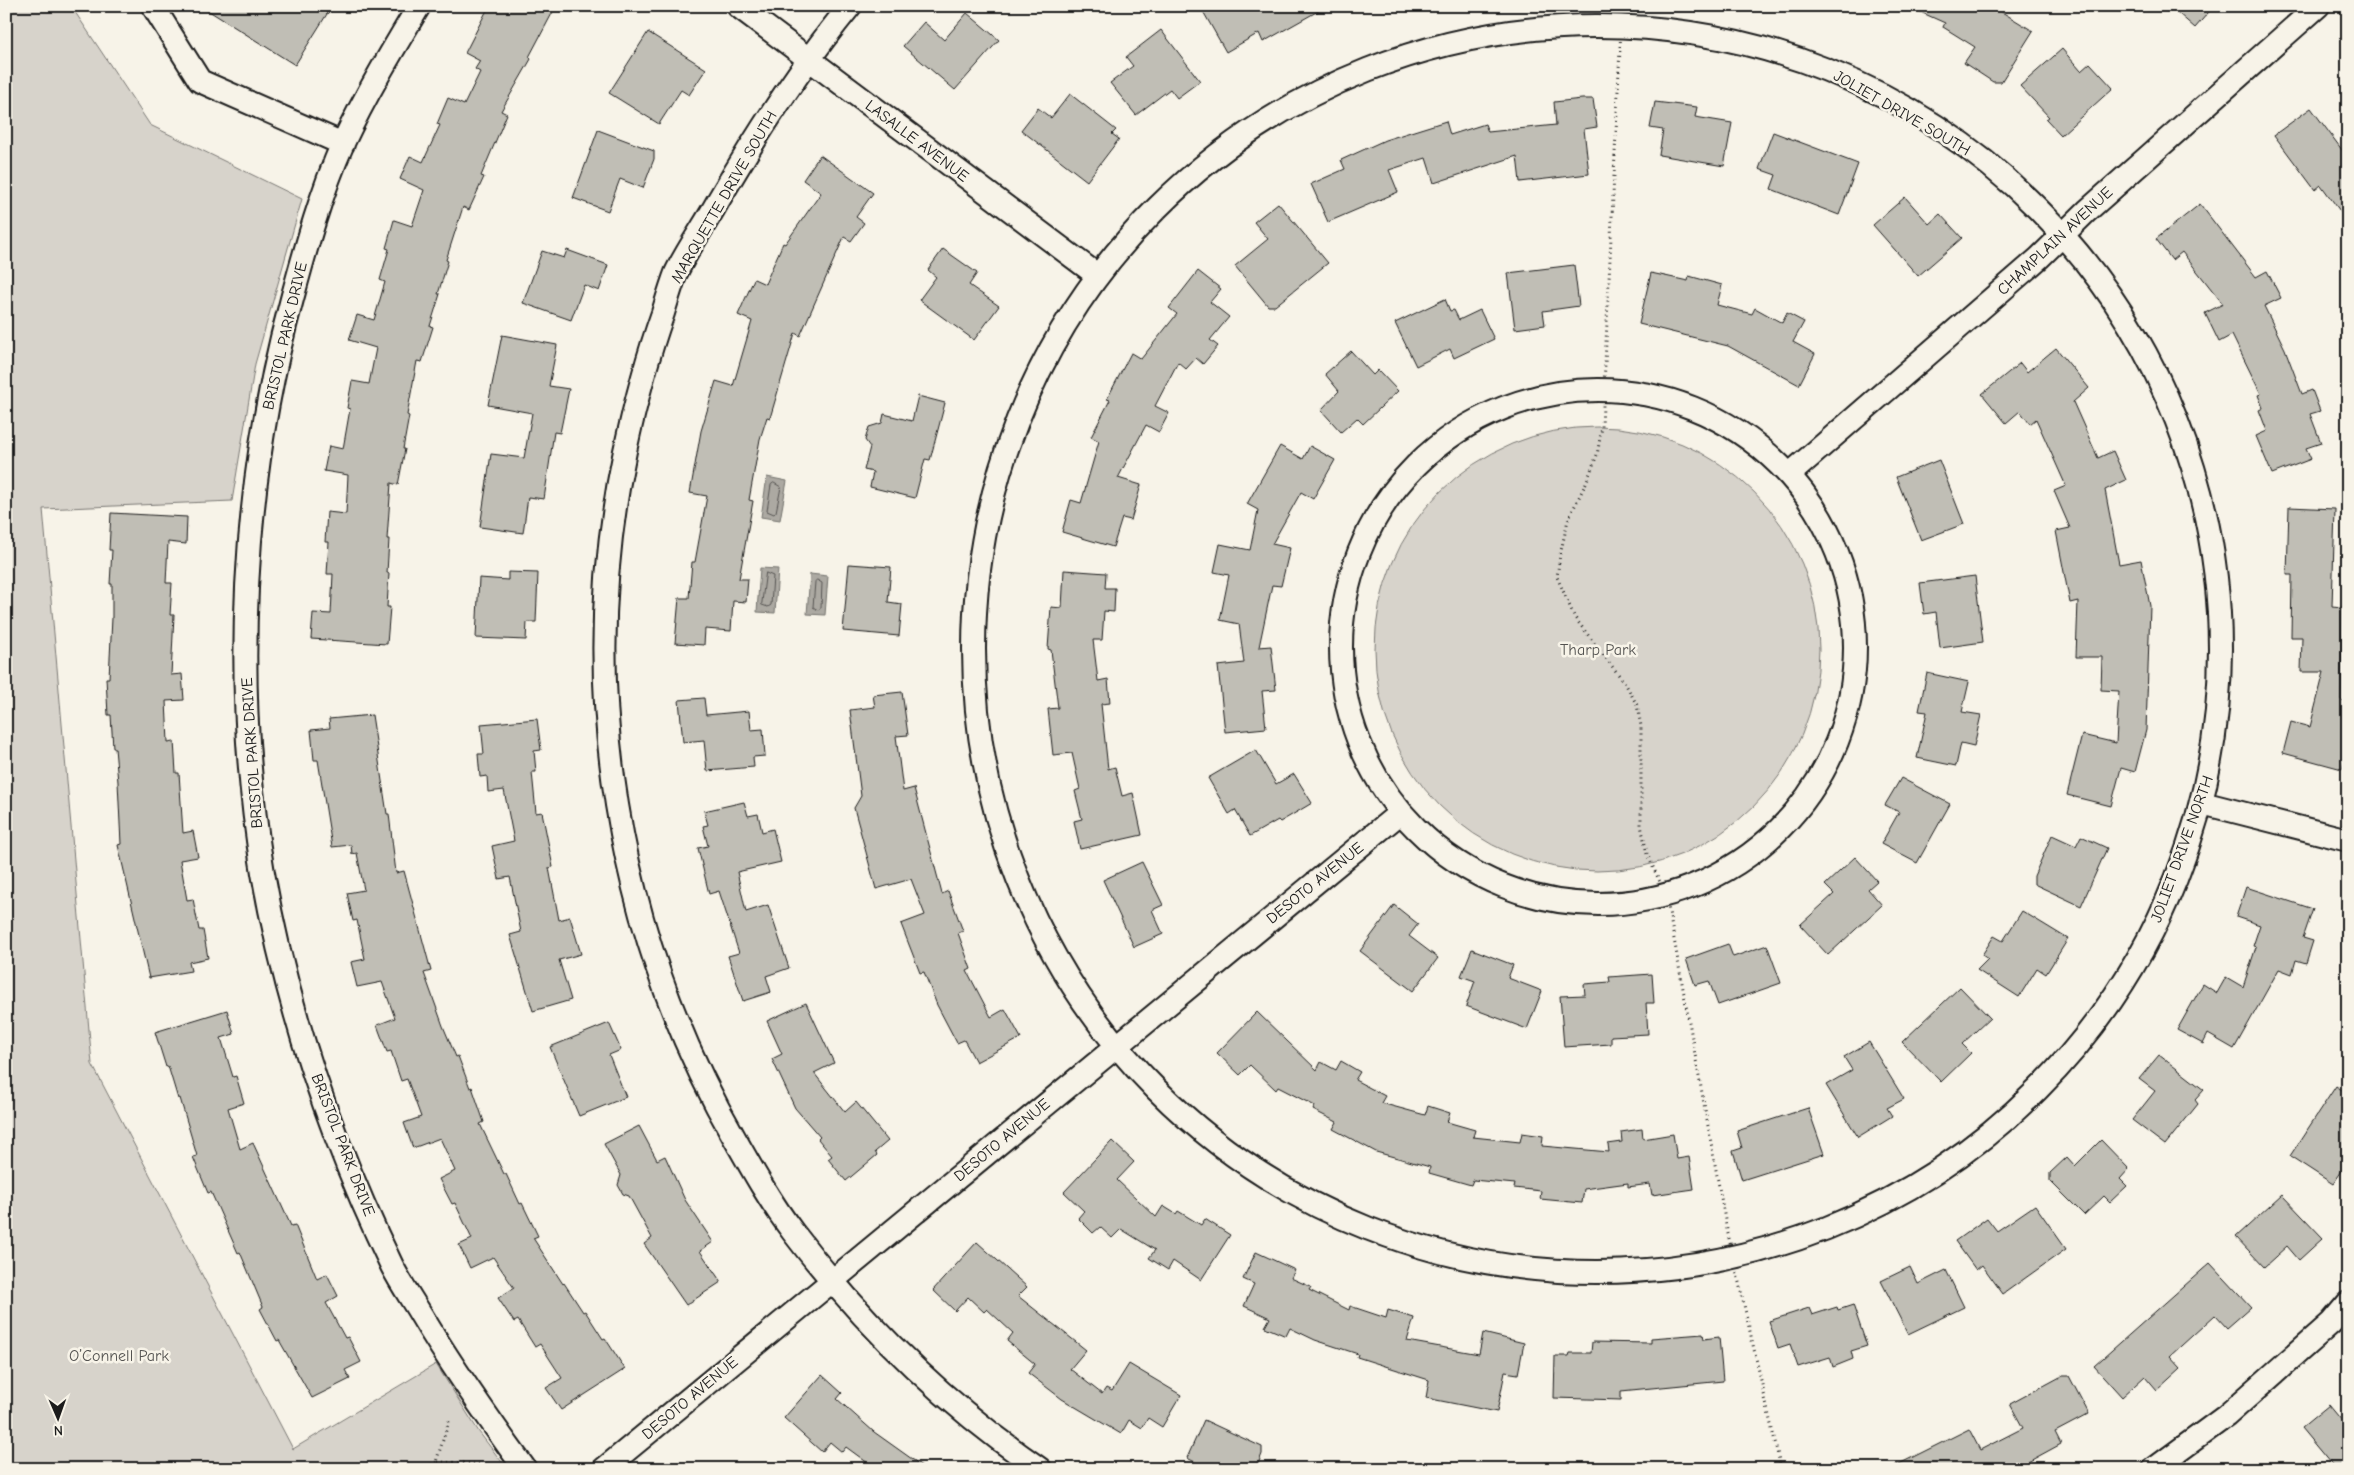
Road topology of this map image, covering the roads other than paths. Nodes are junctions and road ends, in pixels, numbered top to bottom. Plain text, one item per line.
1 (153, 6) edge
2 (419, 6) edge
3 (738, 6) edge
4 (850, 6) edge
5 (2318, 6) edge
6 (1622, 16) edge
7 (807, 59) junction
8 (343, 144) junction
9 (2062, 234) junction
10 (1097, 275) junction
11 (1790, 474) junction
12 (2202, 803) junction
13 (1400, 813) junction
14 (2348, 840) edge
15 (1118, 1045) junction
16 (832, 1281) junction
17 (2348, 1303) edge
18 (525, 1469) edge
19 (604, 1469) edge
20 (1040, 1469) edge
21 (2154, 1469) edge

1 - 8 street
2 - 8 street, BRISTOL PARK DRIVE
3 - 7 street, LASALLE AVENUE
4 - 7 street, MARQUETTE DRIVE SOUTH
5 - 9 street, CHAMPLAIN AVENUE
6 - 9 street, JOLIET DRIVE SOUTH
6 - 10 street, JOLIET DRIVE SOUTH
7 - 10 street, LASALLE AVENUE
7 - 16 street, MARQUETTE DRIVE SOUTH
8 - 18 street, BRISTOL PARK DRIVE
9 - 11 street, CHAMPLAIN AVENUE
9 - 12 street, JOLIET DRIVE NORTH
10 - 15 street, JOLIET DRIVE SOUTH
11 - 13 street
11 - 13 street
12 - 14 street
12 - 15 street, JOLIET DRIVE NORTH
13 - 15 street, DESOTO AVENUE
15 - 16 street, DESOTO AVENUE
16 - 19 street, DESOTO AVENUE
16 - 20 street, MARQUETTE DRIVE SOUTH
17 - 21 street

